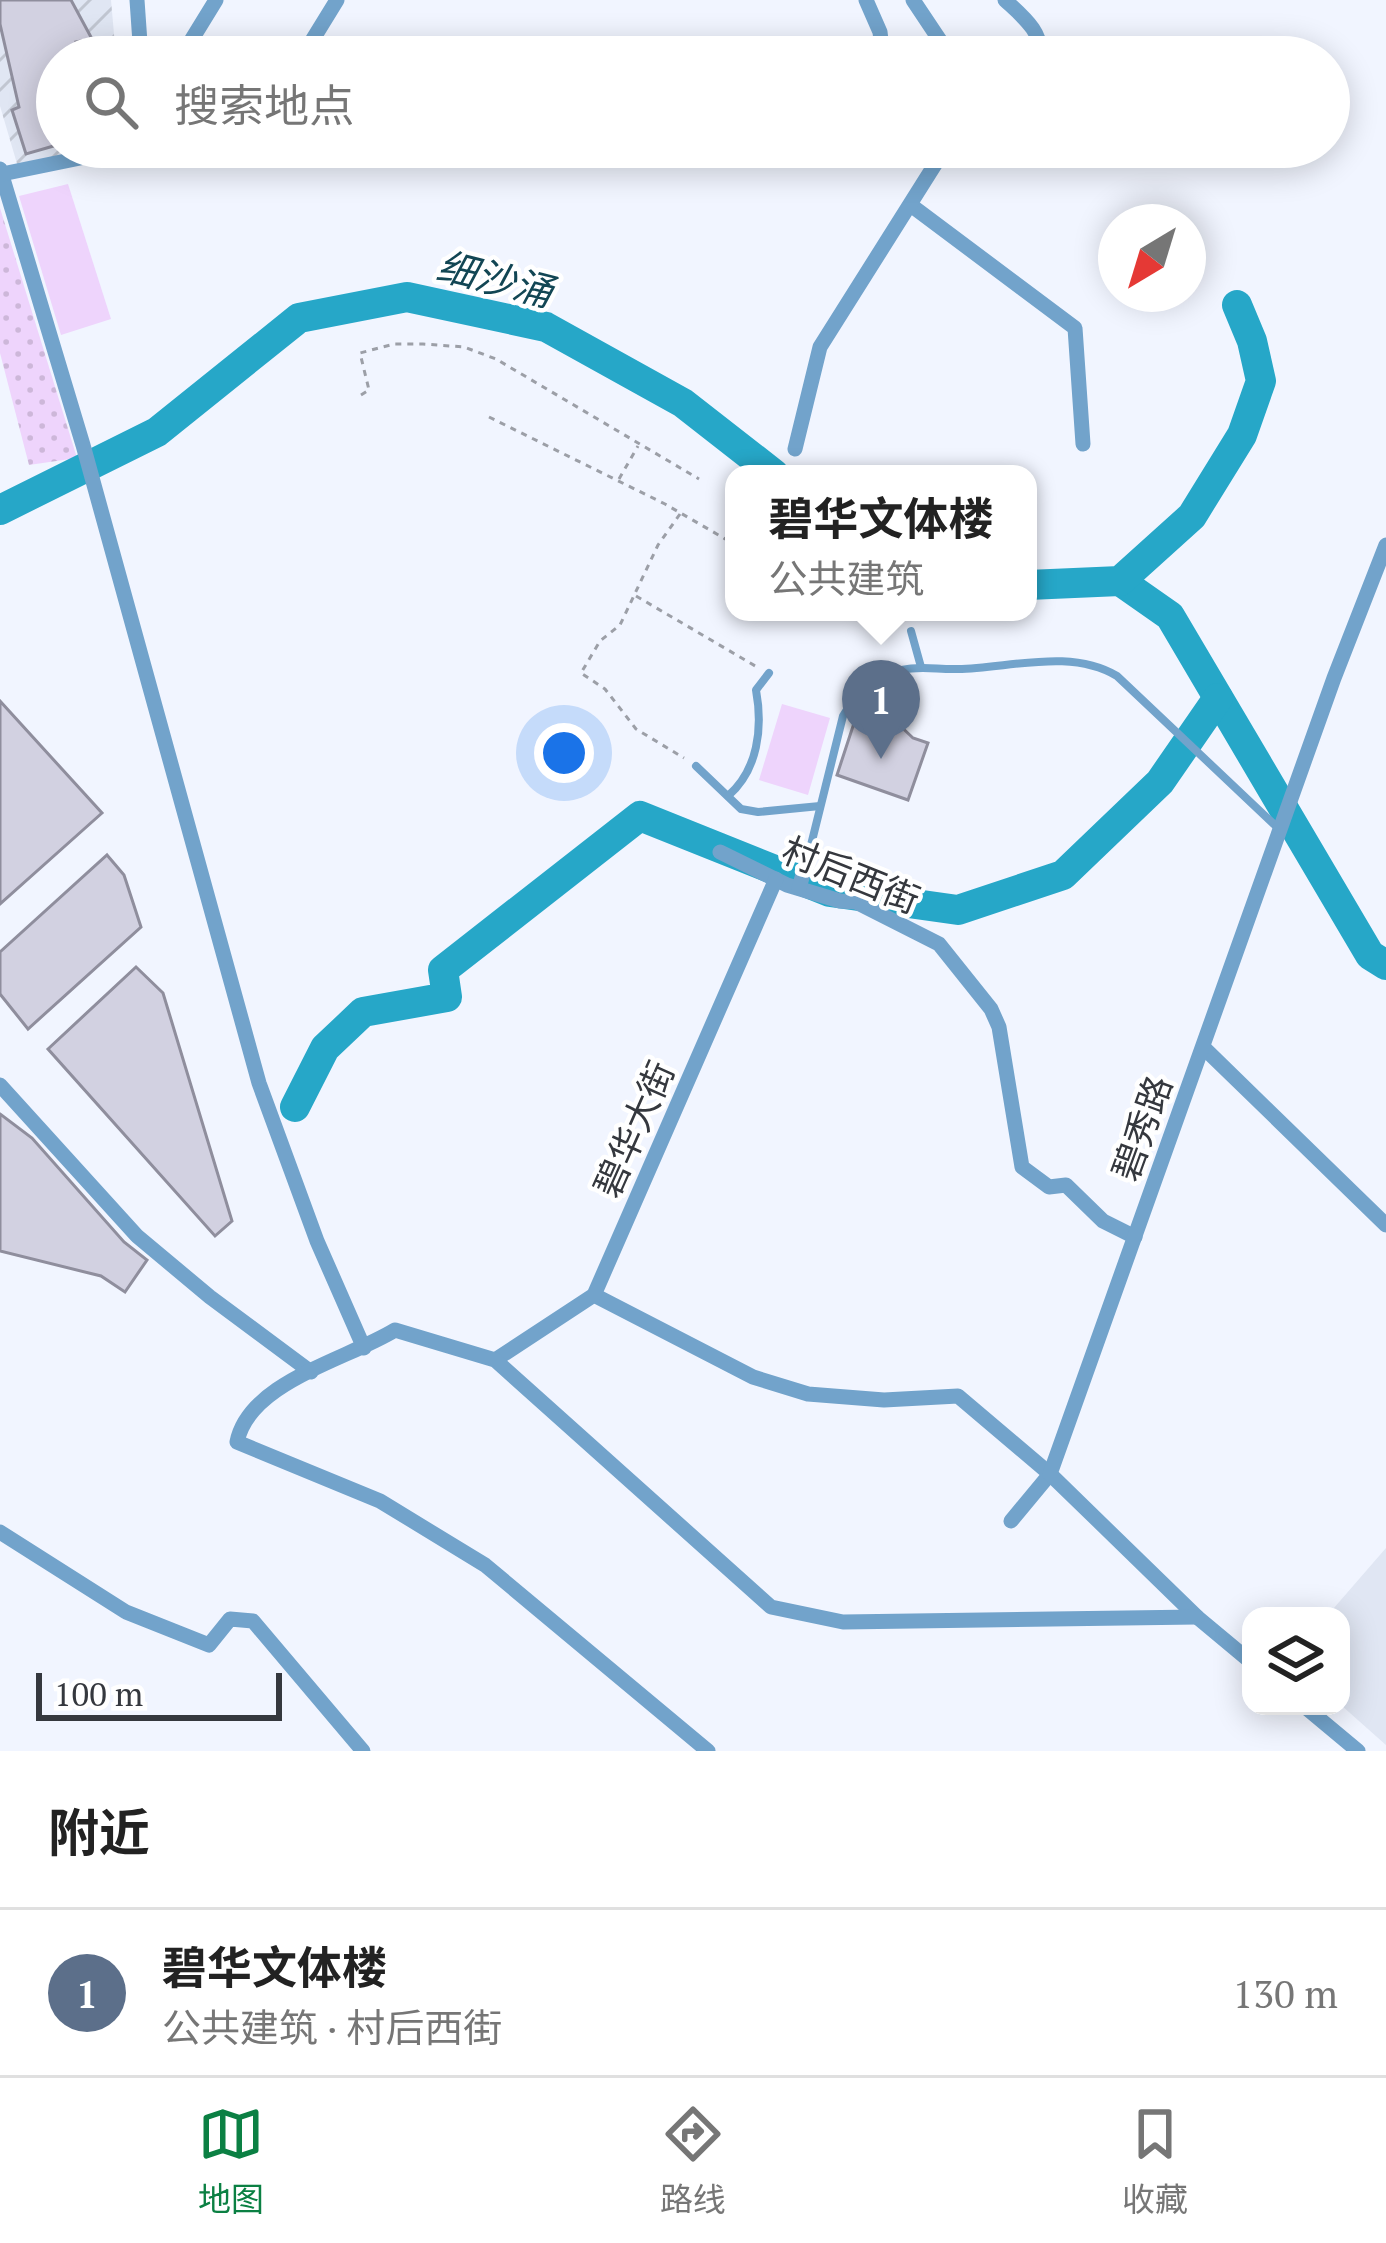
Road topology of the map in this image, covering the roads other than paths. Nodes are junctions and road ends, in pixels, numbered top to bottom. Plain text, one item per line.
1 (137, 0) edge
2 (216, 0) edge
3 (337, 0) edge
4 (866, 0) edge
5 (913, 0) edge
6 (1005, 0) edge
7 (140, 36) edge
8 (195, 36) edge
9 (315, 36) edge
10 (880, 36) edge
11 (937, 36) edge
12 (1038, 36) edge
13 (36, 165) edge
14 (934, 168) edge
15 (1, 172) edge
16 (912, 206) junction
17 (1083, 444) dead end
18 (794, 449) dead end
19 (1386, 545) edge
20 (911, 631) dead end
21 (921, 667) junction
22 (770, 674) road end
23 (696, 766) road end
24 (728, 796) junction
25 (820, 806) junction
26 (1280, 830) junction
27 (720, 852) dead end
28 (808, 857) joint
29 (776, 879) junction
30 (799, 888) junction
31 (1203, 1047) junction
32 (0, 1085) edge
33 (1386, 1225) edge
34 (1135, 1237) junction
35 (595, 1294) junction
36 (364, 1348) junction
37 (495, 1360) junction
38 (311, 1372) junction
39 (1051, 1474) junction
40 (1011, 1521) dead end
41 (0, 1532) edge
42 (1197, 1617) junction
43 (1242, 1654) edge
44 (1315, 1715) edge
45 (364, 1751) edge
46 (708, 1751) edge
47 (1358, 1751) edge

1 - 7 street
2 - 8 street
3 - 9 street
4 - 10 street
5 - 11 street
6 - 12 street
13 - 15 street
14 - 16 street
15 - 36 street
16 - 17 street
16 - 18 street
19 - 26 street, 碧秀路
20 - 21 lane
21 - 25 lane
21 - 26 lane
22 - 24 lane
23 - 24 lane
24 - 25 lane
25 - 28 lane
26 - 31 street, 碧秀路
27 - 29 street, 村后西街
28 - 30 street
29 - 30 street, 村后西街
29 - 35 street, 碧华大街
30 - 34 street, 村后西街
31 - 33 street
31 - 34 street, 碧秀路
32 - 38 street
34 - 39 street, 碧秀路
35 - 37 street
35 - 39 street
36 - 37 street
36 - 38 street
37 - 42 street
38 - 46 street
39 - 40 street
39 - 42 street
41 - 45 street
42 - 43 street
44 - 47 street

